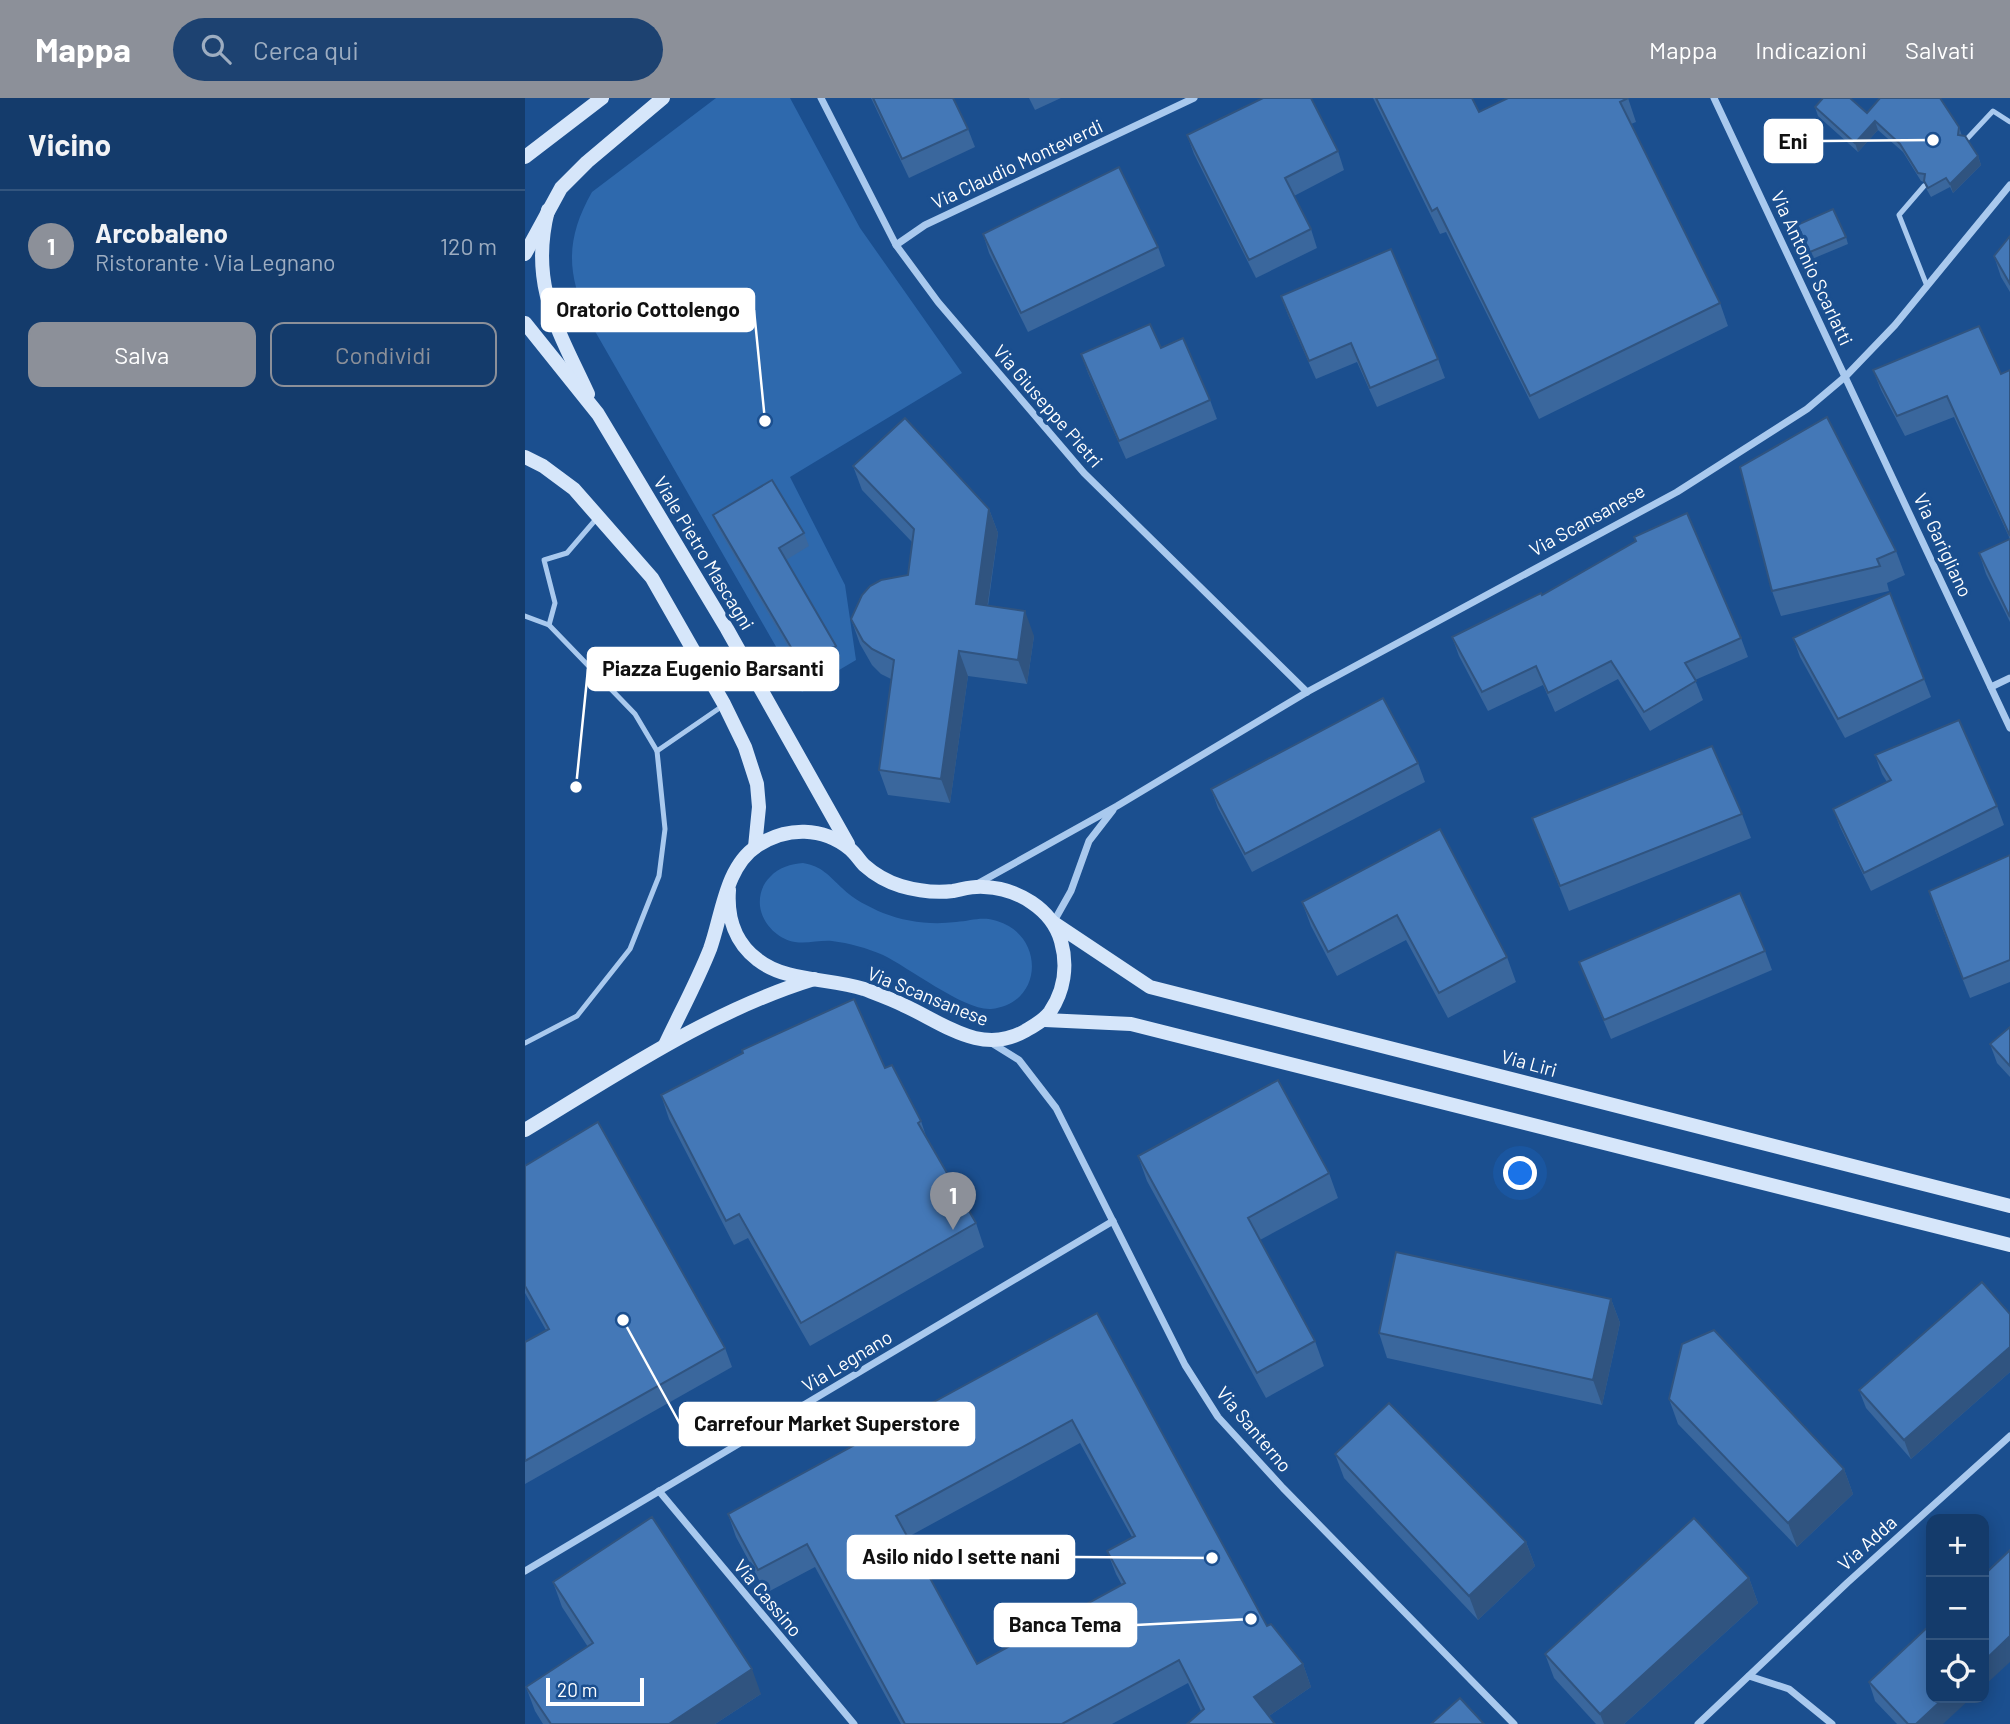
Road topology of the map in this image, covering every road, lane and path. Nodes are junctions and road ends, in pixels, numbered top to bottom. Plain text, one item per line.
1 (602, 98) edge
2 (663, 98) edge
3 (821, 98) edge
4 (1194, 98) edge
5 (1714, 98) edge
6 (2010, 122) edge
7 (1965, 141) edge
8 (525, 157) edge
9 (2010, 185) edge
10 (1924, 186) edge
11 (548, 210) junction
12 (896, 245) junction
13 (525, 254) edge
14 (1927, 286) junction
15 (525, 323) edge
16 (1846, 376) junction
17 (598, 414) junction
18 (525, 457) edge
19 (599, 515) junction
20 (525, 616) edge
21 (549, 625) junction
22 (2010, 678) edge
23 (1991, 687) junction
24 (1307, 692) junction
25 (724, 704) junction
26 (2010, 728) edge
27 (657, 751) junction
28 (1117, 806) junction
29 (755, 847) junction
30 (853, 852) junction
31 (972, 887) junction
32 (729, 890) junction
33 (1053, 923) junction
34 (815, 978) junction
35 (1045, 1020) junction
36 (989, 1042) junction
37 (525, 1043) edge
38 (665, 1045) junction
39 (525, 1130) edge
40 (2010, 1206) edge
41 (1112, 1221) junction
42 (2010, 1245) edge
43 (2010, 1436) edge
44 (659, 1491) junction
45 (525, 1572) edge
46 (1749, 1676) junction
47 (854, 1724) edge
48 (1514, 1724) edge
49 (1698, 1724) edge
50 (1832, 1724) edge

1 - 8 main road
2 - 11 main road
3 - 12 street, Via Giuseppe Pietri
4 - 12 street, Via Claudio Monteverdi
5 - 16 street, Via Antonio Scarlatti
6 - 7 lane
9 - 14 street, Via Scansanese
10 - 14 lane
11 - 13 main road
11 - 17 main road
12 - 24 street, Via Giuseppe Pietri
14 - 16 street, Via Scansanese
15 - 17 main road, Viale Pietro Mascagni
16 - 23 street, Via Garigliano
16 - 24 street, Via Scansanese
17 - 30 main road, Viale Pietro Mascagni
18 - 19 main road
19 - 21 lane
19 - 25 main road
20 - 21 lane
21 - 27 lane
22 - 23 street
23 - 26 street, Via Garigliano
24 - 28 street, Via Scansanese
25 - 27 lane
25 - 29 main road
27 - 37 lane
28 - 31 street, Via Scansanese
28 - 33 street, Via Scansanese
29 - 30 main road, Via Scansanese
29 - 32 main road, Via Scansanese
30 - 31 main road, Via Scansanese
31 - 33 main road, Via Scansanese
32 - 34 main road, Via Scansanese
32 - 38 main road, Via Scansanese
33 - 35 main road
33 - 40 main road, Via Liri
34 - 36 main road, Via Scansanese
34 - 38 main road
35 - 36 main road, Via Scansanese
35 - 42 main road
36 - 41 street, Via Santerno
38 - 39 main road
41 - 44 street, Via Legnano
41 - 48 street, Via Santerno
43 - 46 street, Via Adda
44 - 45 street, Via Legnano
44 - 47 street, Via Cassino
46 - 49 street, Via Adda
46 - 50 street

